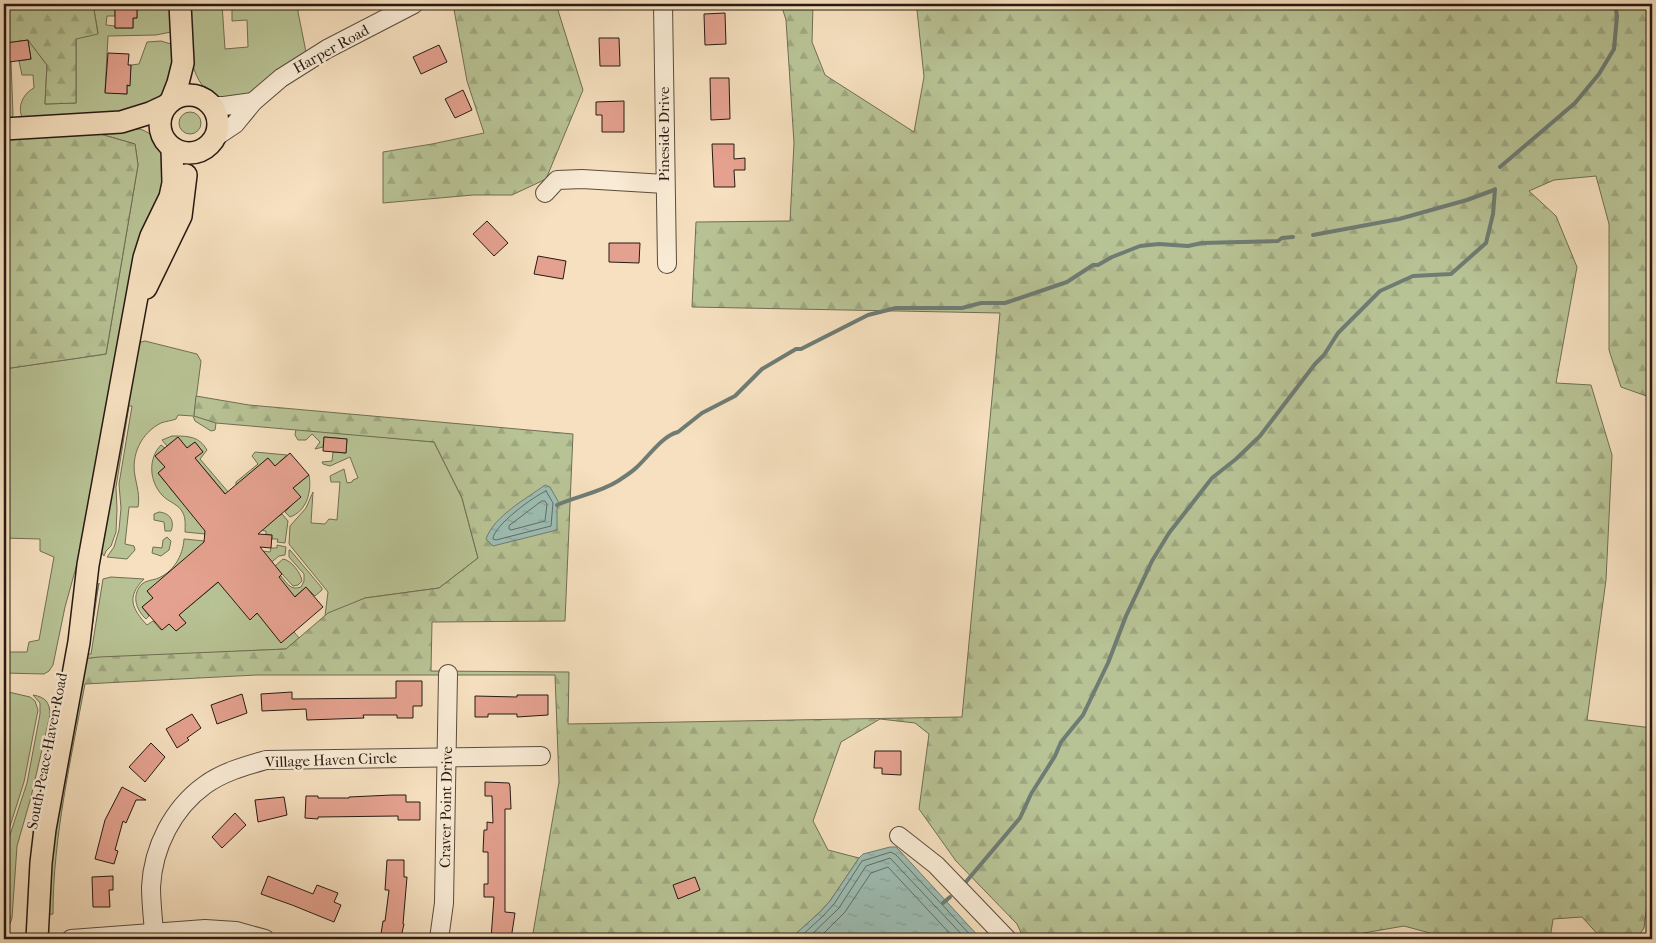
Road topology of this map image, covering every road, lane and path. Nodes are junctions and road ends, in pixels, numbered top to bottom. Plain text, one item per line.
1 (180, 4) edge
2 (414, 4) edge
3 (663, 4) edge
4 (183, 63) junction
5 (253, 102) junction
6 (208, 103) junction
7 (168, 104) junction
8 (121, 122) junction
9 (4, 129) edge
10 (167, 140) junction
11 (208, 144) junction
12 (665, 184) junction
13 (545, 193) dead end
14 (667, 264) dead end
15 (135, 314) junction
16 (88, 565) junction
17 (448, 674) dead end
18 (541, 756) dead end
19 (446, 757) junction
20 (899, 836) dead end
21 (154, 933) junction
22 (23, 939) edge
23 (37, 939) edge
24 (71, 939) edge
25 (265, 939) edge
26 (439, 939) edge
27 (1007, 939) edge

1 - 4 main road
2 - 5 street, Harper Road
3 - 12 street, Pineside Drive
4 - 6 main road
4 - 7 main road
5 - 6 street
5 - 11 street, Harper Road
6 - 7 main road
6 - 11 main road
7 - 8 main road
7 - 10 main road
8 - 9 main road
8 - 10 main road
10 - 11 main road
10 - 15 main road
11 - 15 main road
12 - 13 street
12 - 14 street, Pineside Drive
15 - 16 main road, South Peace Haven Road
16 - 22 main road, South Peace Haven Road
16 - 23 main road, South Peace Haven Road
17 - 19 street, Craver Point Drive
18 - 19 street, Village Haven Circle
19 - 21 street, Village Haven Circle
19 - 26 street, Craver Point Drive
20 - 27 street
21 - 24 street
21 - 25 street

